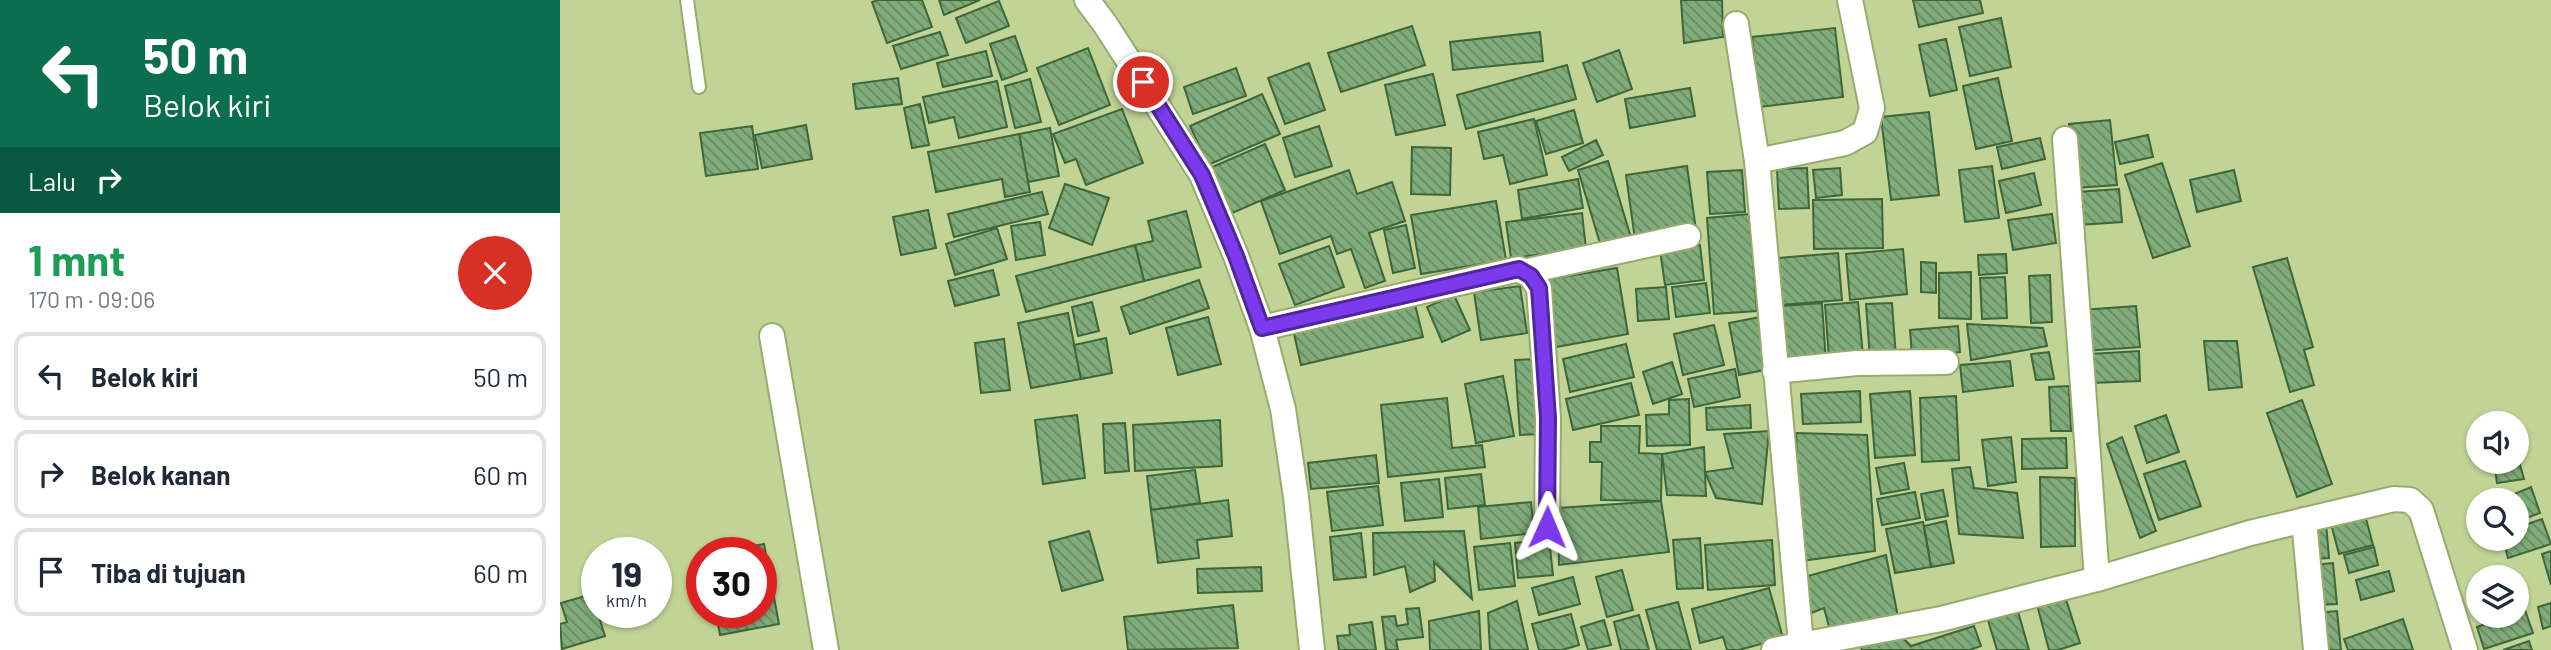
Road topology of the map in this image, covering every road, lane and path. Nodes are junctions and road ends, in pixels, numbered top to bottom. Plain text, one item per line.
1 (688, 0) edge
2 (1087, 0) edge
3 (1850, 0) edge
4 (1736, 24) dead end
5 (699, 87) dead end
6 (2065, 139) dead end
7 (1757, 161) junction
8 (1688, 236) dead end
9 (1523, 272) junction
10 (1262, 328) junction
11 (772, 336) dead end
12 (1946, 362) dead end
13 (1775, 371) junction
14 (2304, 520) junction
15 (1547, 527) dead end
16 (2097, 579) junction
17 (1801, 644) junction
18 (826, 650) edge
19 (1312, 650) edge
20 (1774, 650) edge
21 (2316, 650) edge
22 (2465, 650) edge

1 - 5 lane
2 - 10 street
3 - 7 street
4 - 7 street
6 - 16 street
7 - 13 street
8 - 9 street
9 - 10 street
9 - 15 street
10 - 19 street
11 - 18 street
12 - 13 street
13 - 17 street
14 - 16 street
14 - 21 street
14 - 22 street
16 - 17 street
17 - 20 street

